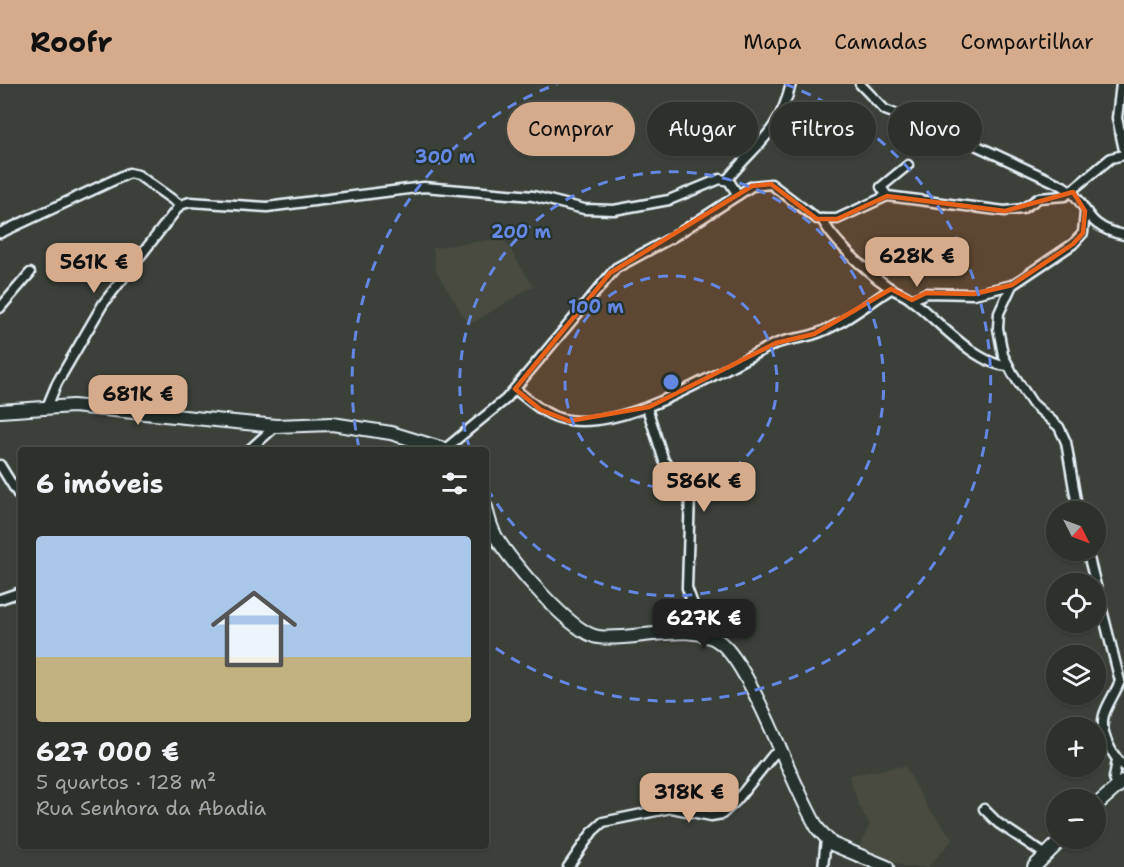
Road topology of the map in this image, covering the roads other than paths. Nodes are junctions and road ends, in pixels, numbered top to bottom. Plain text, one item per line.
1 (791, 84) edge
2 (860, 84) edge
3 (1121, 84) edge
4 (1124, 150) edge
5 (1124, 155) edge
6 (908, 165) dead end
7 (727, 180) junction
8 (1072, 192) junction
9 (738, 195) junction
10 (887, 196) junction
11 (180, 205) junction
12 (1085, 211) junction
13 (822, 219) junction
14 (1104, 230) junction
15 (0, 233) edge
16 (1083, 233) junction
17 (1124, 235) edge
18 (30, 273) dead end
19 (1012, 285) junction
20 (891, 289) junction
21 (912, 300) junction
22 (0, 308) edge
23 (1008, 366) junction
24 (515, 389) junction
25 (47, 407) junction
26 (647, 408) junction
27 (0, 411) edge
28 (276, 426) junction
29 (252, 447) edge
30 (436, 447) edge
31 (450, 447) edge
32 (0, 465) edge
33 (18, 494) edge
34 (1075, 501) edge
35 (489, 516) edge
36 (1090, 561) edge
37 (18, 593) edge
38 (0, 599) edge
39 (704, 634) junction
40 (781, 750) junction
41 (1120, 763) edge
42 (1121, 783) edge
43 (1106, 796) edge
44 (984, 809) dead end
45 (826, 839) junction
46 (1052, 849) edge
47 (1046, 855) junction
48 (568, 867) edge
49 (823, 867) edge
50 (887, 867) edge
51 (1034, 867) edge

1 - 7 street
2 - 8 street
3 - 4 street
5 - 8 street
6 - 10 street
7 - 9 street
7 - 11 street
8 - 10 street
8 - 12 street
9 - 13 street
9 - 24 street
10 - 13 street
11 - 15 street
11 - 25 street
12 - 14 street
12 - 16 street
13 - 20 street
14 - 16 street
14 - 17 street
16 - 19 street
18 - 22 street
19 - 21 street
19 - 23 street
20 - 21 street
20 - 26 street
21 - 23 street
23 - 34 street
24 - 26 street
24 - 31 street
25 - 27 main road
25 - 28 main road
26 - 39 street
28 - 29 street
28 - 30 main road
32 - 33 street
35 - 39 main road
36 - 41 street
37 - 38 street
39 - 40 main road
40 - 45 main road
40 - 48 street
41 - 42 street
42 - 43 main road
44 - 47 street
45 - 49 street
45 - 50 main road
46 - 47 main road
47 - 51 main road

